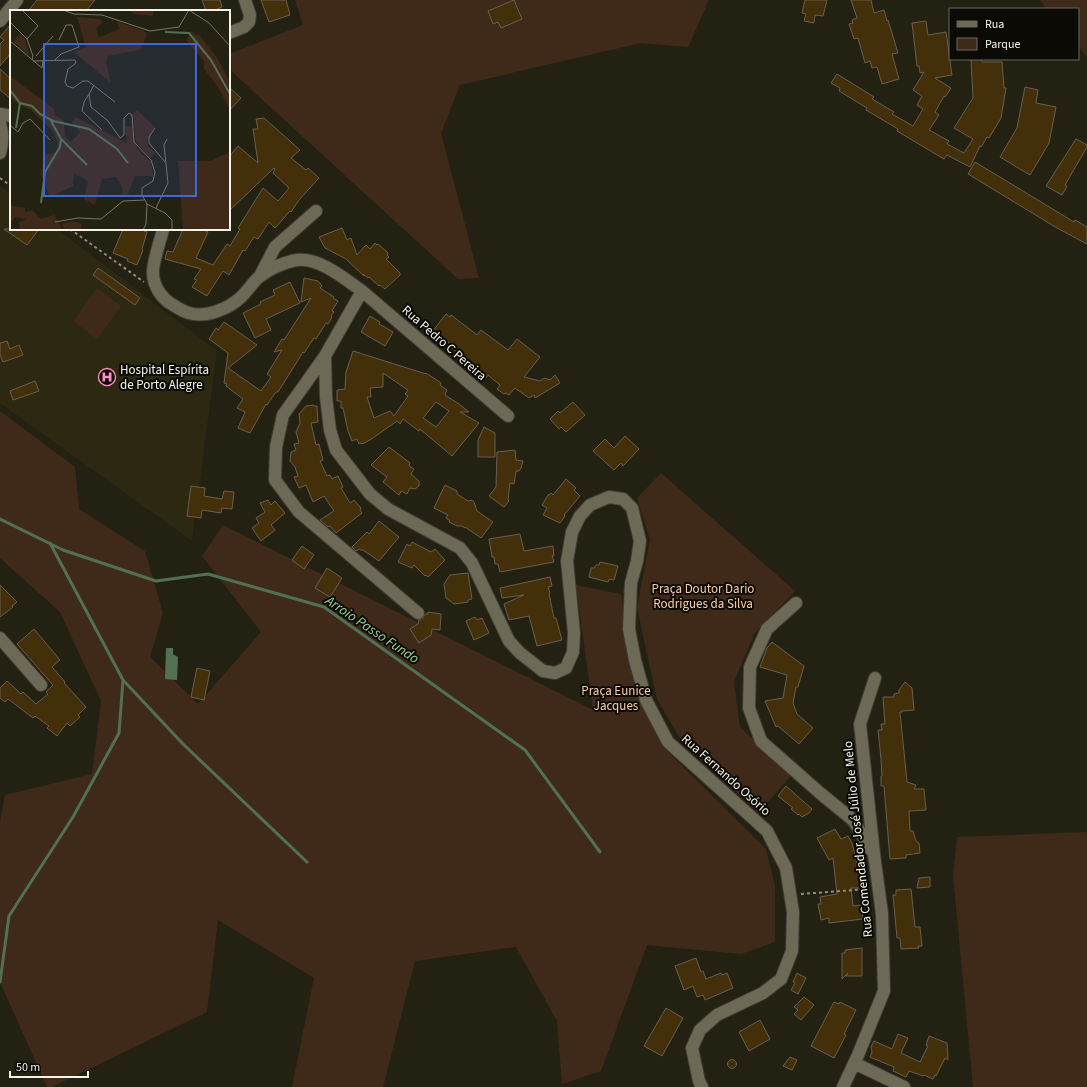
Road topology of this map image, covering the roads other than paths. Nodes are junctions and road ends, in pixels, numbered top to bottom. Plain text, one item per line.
1 (17, 0) edge
2 (245, 0) edge
3 (0, 21) edge
4 (230, 33) edge
5 (0, 114) edge
6 (10, 116) edge
7 (0, 123) edge
8 (0, 153) edge
9 (316, 211) dead end
10 (163, 230) edge
11 (259, 277) junction
12 (362, 291) junction
13 (325, 356) junction
14 (508, 416) dead end
15 (796, 603) dead end
16 (418, 613) dead end
17 (0, 638) edge
18 (875, 678) dead end
19 (41, 685) dead end
20 (874, 854) junction
21 (854, 1063) junction
22 (702, 1087) edge
23 (843, 1087) edge
24 (904, 1087) edge

1 - 3 street
2 - 4 street
5 - 6 street
7 - 8 street
9 - 11 street
10 - 11 street
11 - 12 street
12 - 13 street
12 - 14 street, Rua Pedro C Pereira
13 - 16 street
13 - 22 street, Rua Fernando Osório
15 - 20 street
17 - 19 street
18 - 20 street, Rua Comendador José Júlio de Melo
20 - 21 street, Rua Comendador José Júlio de Melo
21 - 23 street, Rua Comendador José Júlio de Melo
21 - 24 street

